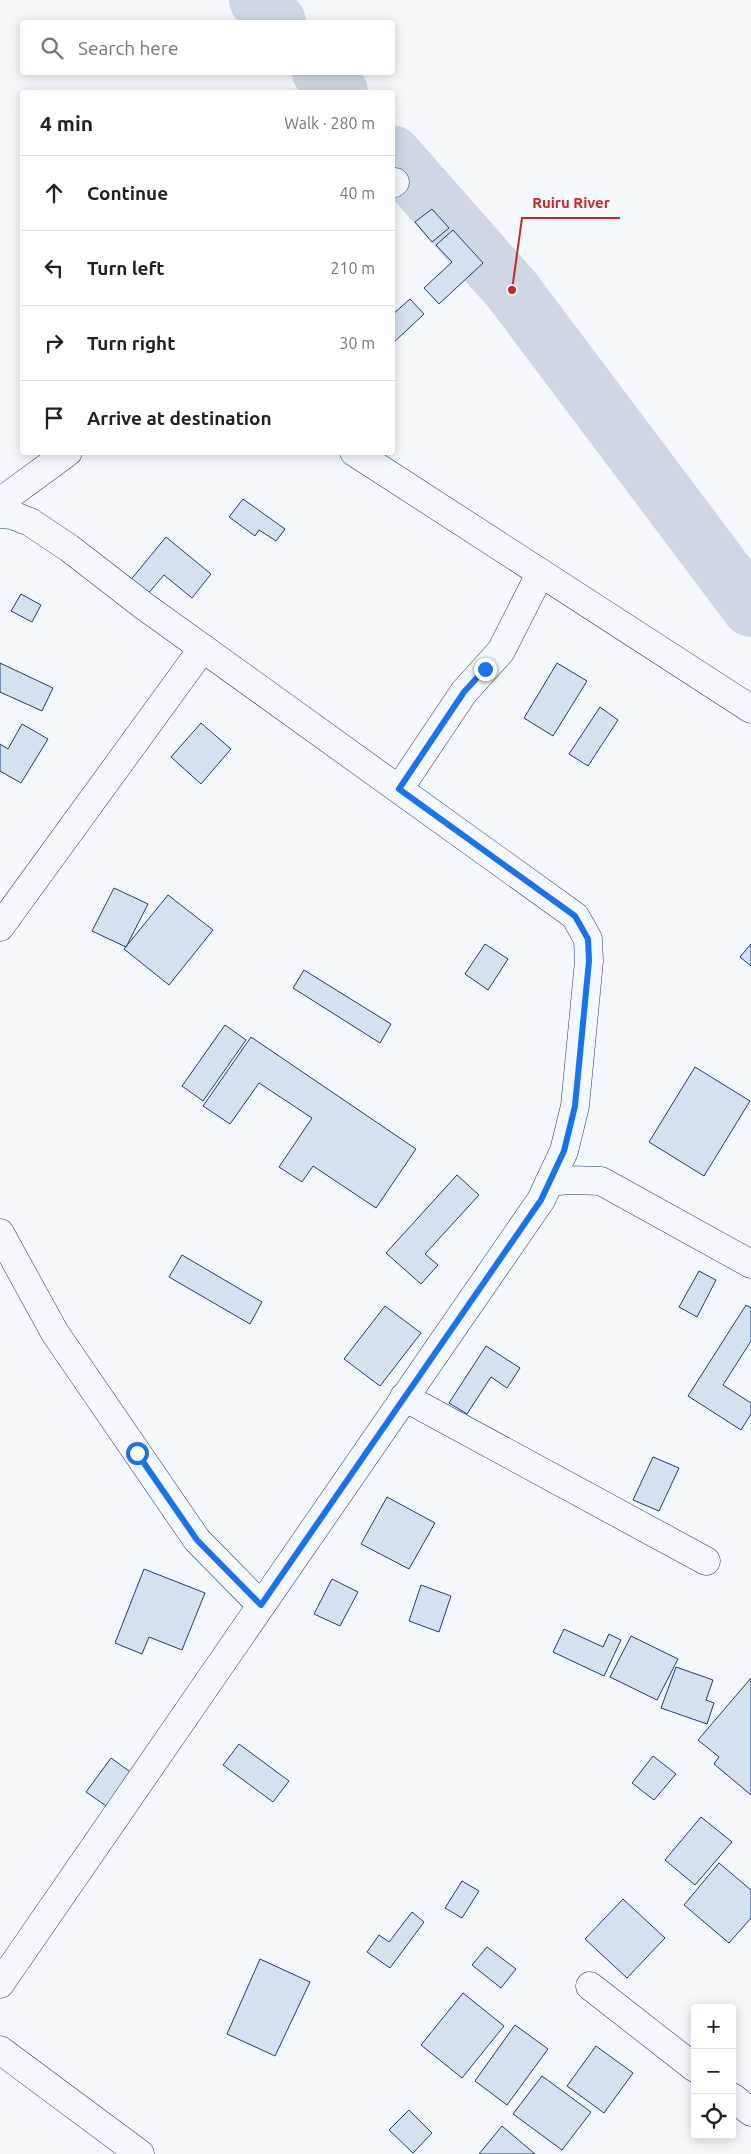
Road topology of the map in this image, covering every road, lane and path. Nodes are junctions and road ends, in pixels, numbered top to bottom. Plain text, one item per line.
1 (64, 455) edge
2 (359, 455) edge
3 (0, 502) edge
4 (0, 514) edge
5 (540, 574) junction
6 (203, 648) junction
7 (751, 710) edge
8 (399, 789) junction
9 (0, 927) edge
10 (549, 1182) junction
11 (0, 1233) edge
12 (751, 1264) edge
13 (404, 1397) junction
14 (706, 1561) dead end
15 (261, 1605) junction
16 (0, 1984) edge
17 (590, 1986) dead end
18 (0, 2050) edge
19 (691, 2065) edge
20 (736, 2100) edge
21 (751, 2112) edge
22 (140, 2154) edge

1 - 3 street
2 - 5 street
4 - 6 street
5 - 7 street
5 - 8 street
6 - 8 street
6 - 9 street
8 - 10 street
10 - 12 street
10 - 13 street
11 - 15 street
13 - 14 street
13 - 15 street
15 - 16 street
17 - 19 street
18 - 22 street
20 - 21 street

